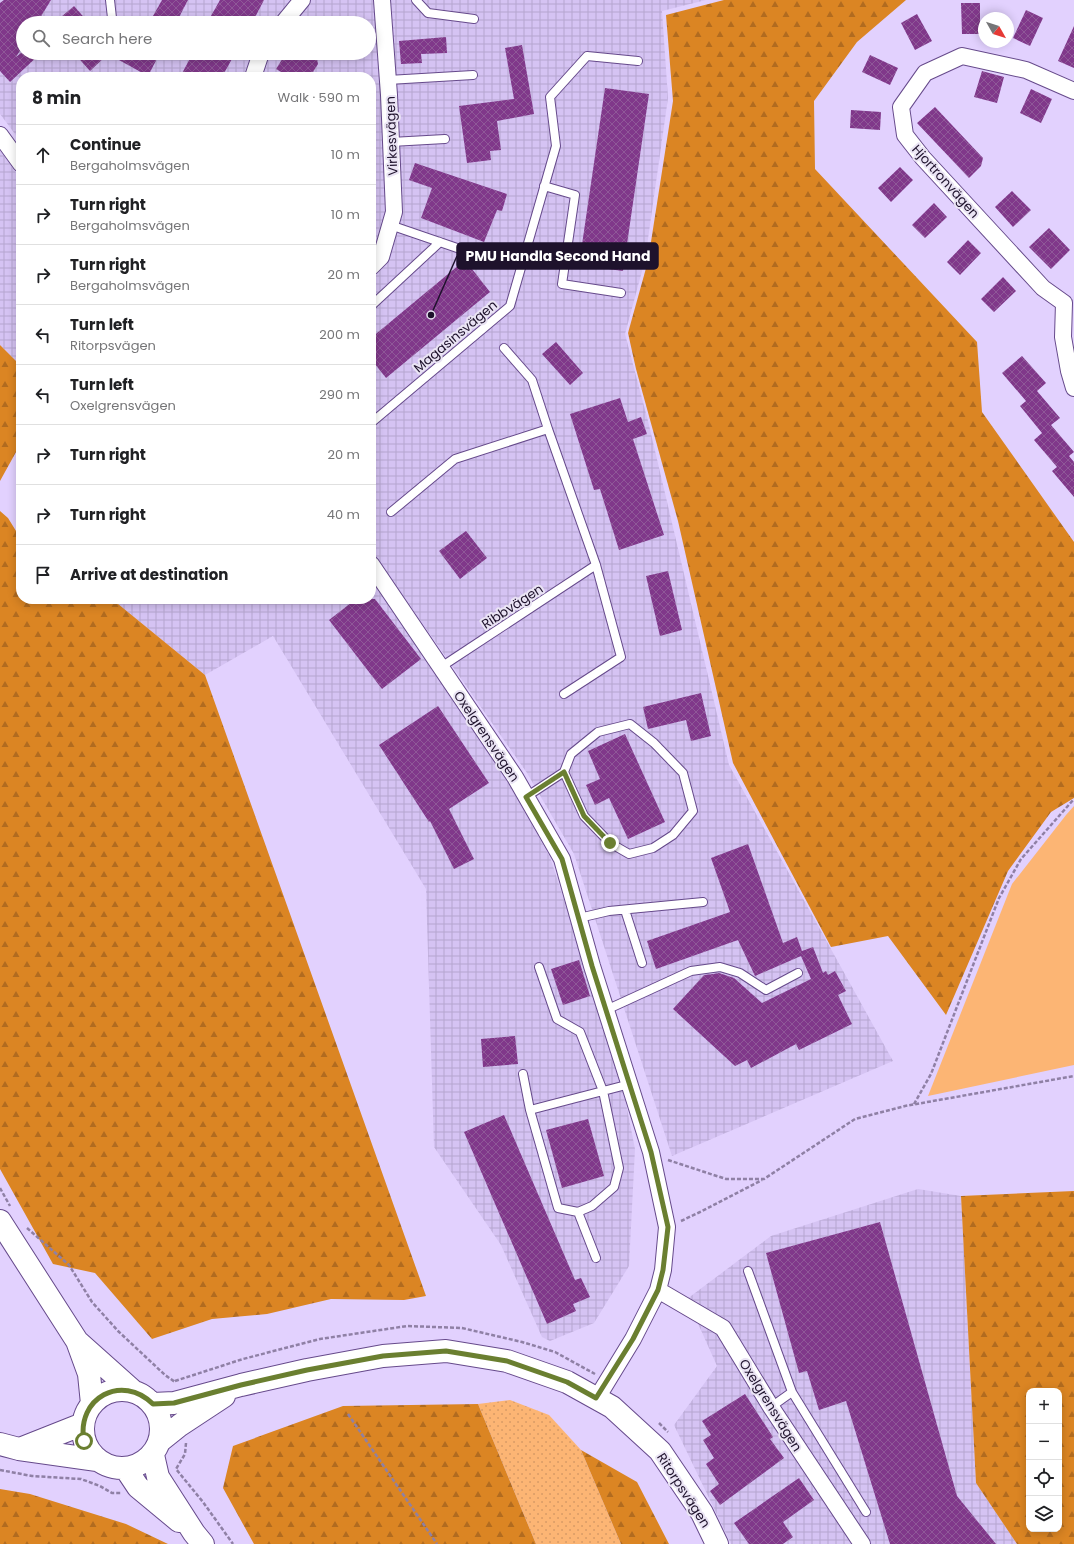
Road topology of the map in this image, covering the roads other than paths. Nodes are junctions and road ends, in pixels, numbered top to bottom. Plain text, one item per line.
1 (110, 0) edge
2 (302, 0) edge
3 (382, 0) edge
4 (416, 0) edge
5 (112, 16) edge
6 (289, 16) edge
7 (474, 19) dead end
8 (259, 60) edge
9 (638, 61) dead end
10 (255, 72) edge
11 (473, 75) dead end
12 (388, 80) junction
13 (1074, 91) edge
14 (0, 135) edge
15 (445, 139) dead end
16 (391, 142) junction
17 (16, 157) edge
18 (544, 186) junction
19 (390, 225) junction
20 (440, 242) junction
21 (376, 262) edge
22 (498, 262) dead end
23 (621, 293) dead end
24 (1069, 298) edge
25 (376, 301) edge
26 (504, 348) dead end
27 (1074, 388) edge
28 (376, 418) edge
29 (548, 429) junction
30 (391, 512) dead end
31 (596, 565) junction
32 (376, 571) edge
33 (441, 667) junction
34 (564, 694) dead end
35 (564, 772) junction
36 (526, 797) junction
37 (703, 902) dead end
38 (624, 910) junction
39 (579, 918) junction
40 (642, 963) dead end
41 (539, 967) dead end
42 (798, 973) dead end
43 (606, 1010) junction
44 (523, 1074) dead end
45 (630, 1084) junction
46 (603, 1091) junction
47 (530, 1110) junction
48 (578, 1212) junction
49 (0, 1221) edge
50 (596, 1258) dead end
51 (748, 1271) dead end
52 (658, 1290) junction
53 (77, 1341) junction
54 (241, 1385) junction
55 (602, 1390) junction
56 (134, 1392) junction
57 (792, 1392) junction
58 (153, 1404) junction
59 (771, 1407) junction
60 (88, 1414) junction
61 (10, 1446) edge
62 (156, 1448) junction
63 (97, 1460) junction
64 (126, 1469) junction
65 (866, 1512) dead end
66 (199, 1538) edge
67 (717, 1544) edge
68 (862, 1544) edge

1 - 5 lane
2 - 6 street
3 - 12 street, Virkesvägen
4 - 7 lane
8 - 10 street
9 - 18 lane, Magasinsvägen
11 - 12 lane
12 - 16 street, Virkesvägen
13 - 24 street, Hjortronvägen
14 - 17 street
15 - 16 lane
16 - 19 street, Virkesvägen
18 - 23 lane
18 - 28 lane, Magasinsvägen
19 - 20 lane
19 - 21 street, Virkesvägen
20 - 22 lane
20 - 25 lane
24 - 27 street
26 - 29 lane
29 - 30 lane
29 - 31 lane
31 - 33 lane, Ribbvägen
31 - 34 lane
32 - 33 street, Oxelgrensvägen
33 - 36 street, Oxelgrensvägen
35 - 35 lane
35 - 36 lane
36 - 39 street, Oxelgrensvägen
37 - 38 lane
38 - 39 lane
38 - 40 lane
39 - 43 street, Oxelgrensvägen
41 - 46 lane
42 - 43 lane
43 - 45 street, Oxelgrensvägen
44 - 47 lane
45 - 46 lane
45 - 52 street, Oxelgrensvägen
46 - 47 lane
46 - 48 lane
47 - 48 lane
48 - 50 lane
49 - 53 street
51 - 57 lane
52 - 55 street, Oxelgrensvägen
52 - 59 street, Oxelgrensvägen
53 - 56 street
53 - 60 street
54 - 55 street, Ritorpsvägen
54 - 58 street, Ritorpsvägen
54 - 62 street, Ritorpsvägen
55 - 67 street, Ritorpsvägen
56 - 58 street
56 - 60 street
57 - 59 lane
57 - 65 lane
58 - 62 street
59 - 68 street, Oxelgrensvägen
60 - 61 street
60 - 63 street
61 - 63 street
62 - 64 street
62 - 66 street
63 - 64 street
64 - 66 street

